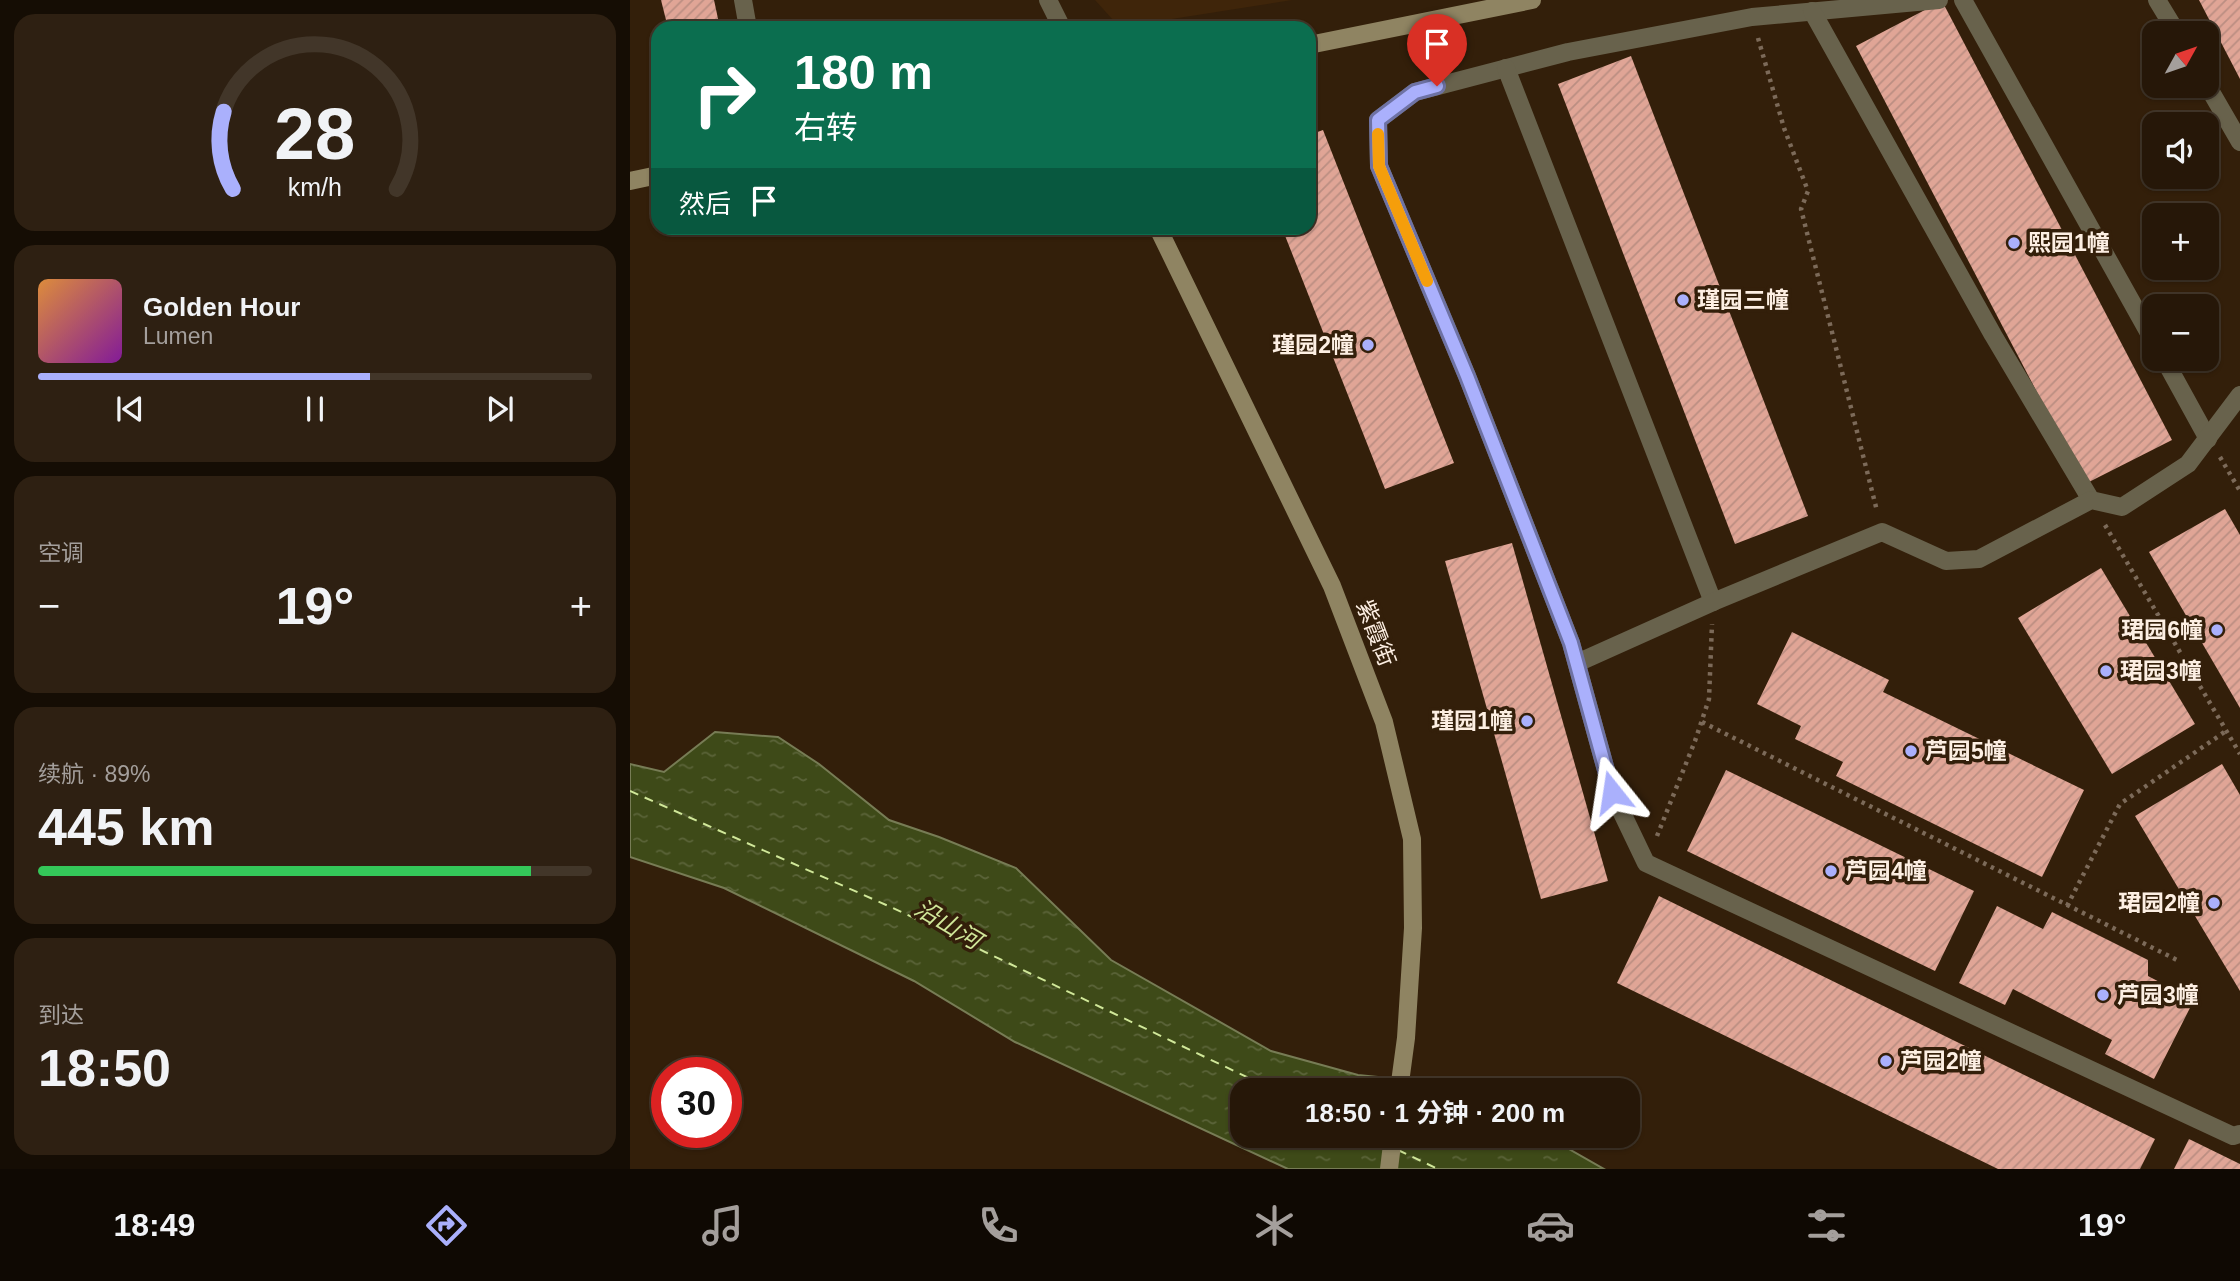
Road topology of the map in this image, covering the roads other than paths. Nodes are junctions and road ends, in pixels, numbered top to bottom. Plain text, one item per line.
1 (743, 0) edge
2 (1048, 0) edge
3 (1532, 0) edge
4 (1938, 0) edge
5 (1962, 0) edge
6 (2158, 0) edge
7 (1750, 8) edge
8 (1812, 11) junction
9 (747, 21) edge
10 (1058, 21) edge
11 (2170, 21) edge
12 (1316, 44) edge
13 (1506, 68) junction
14 (2215, 98) edge
15 (2240, 142) edge
16 (651, 176) edge
17 (630, 181) edge
18 (1161, 235) edge
19 (2142, 321) edge
20 (2171, 371) edge
21 (2240, 395) edge
22 (2208, 439) junction
23 (2091, 500) junction
24 (1713, 602) junction
25 (1577, 663) junction
26 (1401, 1078) edge
27 (2240, 1135) edge
28 (1392, 1148) edge
29 (1389, 1169) edge

1 - 9 street
2 - 10 street
3 - 12 street
4 - 8 street
5 - 19 street
6 - 11 street
7 - 8 street
7 - 13 street
8 - 23 street
13 - 24 street
13 - 25 street
14 - 15 street
16 - 17 street
18 - 26 street, 紫霞街
20 - 22 street
21 - 22 street
22 - 23 street
23 - 24 street
24 - 25 street
25 - 27 street
28 - 29 street

